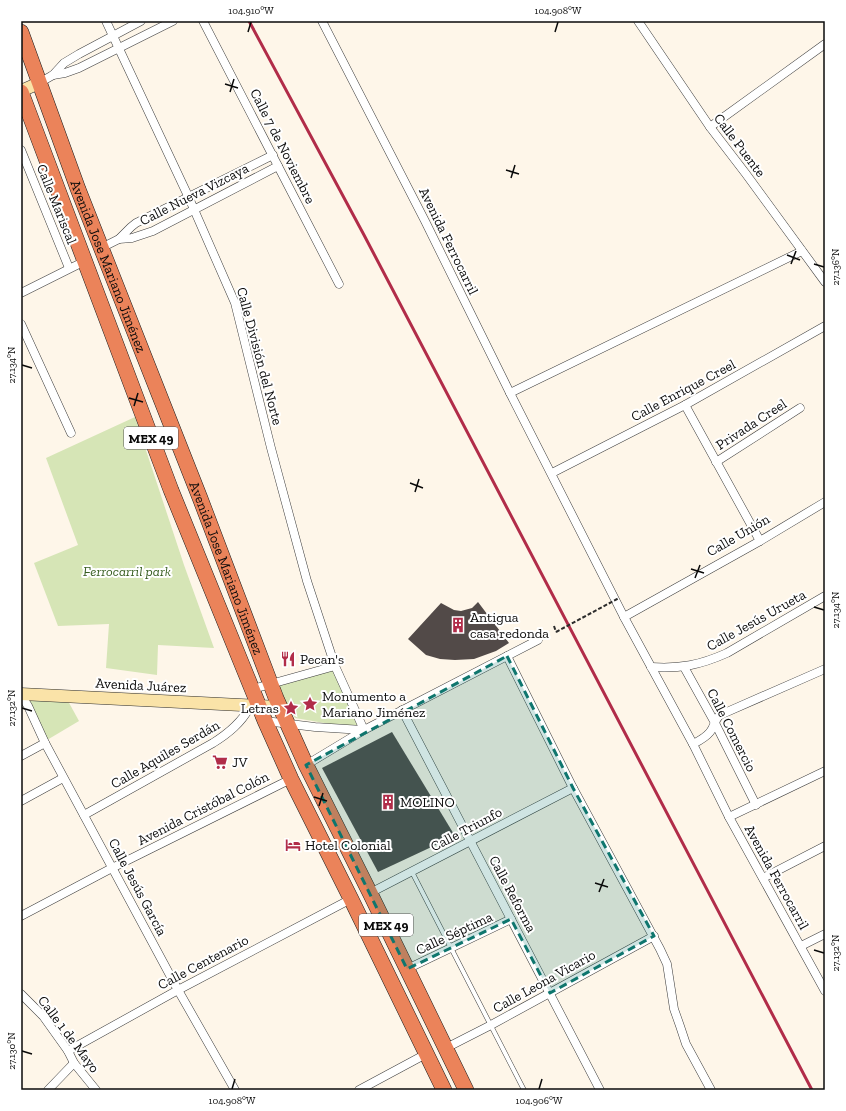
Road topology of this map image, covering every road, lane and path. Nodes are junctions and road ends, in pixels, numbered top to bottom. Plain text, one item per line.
1 (106, 21) edge
2 (141, 21) edge
3 (173, 21) edge
4 (203, 21) edge
5 (322, 21) edge
6 (638, 21) edge
7 (21, 32) edge
8 (113, 36) junction
9 (825, 44) edge
10 (119, 48) junction
11 (53, 75) junction
12 (39, 83) junction
13 (21, 92) edge
14 (710, 127) junction
15 (21, 150) edge
16 (273, 155) junction
17 (278, 166) junction
18 (189, 198) junction
19 (194, 210) junction
20 (119, 239) junction
21 (101, 248) junction
22 (802, 251) junction
23 (85, 261) junction
24 (69, 268) junction
25 (825, 282) edge
26 (339, 284) dead end
27 (21, 293) edge
28 (21, 324) edge
29 (825, 326) edge
30 (510, 393) junction
31 (685, 405) junction
32 (800, 408) dead end
33 (71, 433) dead end
34 (716, 462) junction
35 (552, 473) junction
36 (825, 502) edge
37 (760, 540) junction
38 (825, 596) edge
39 (619, 598) dead end
40 (624, 617) junction
41 (554, 626) dead end
42 (538, 640) dead end
43 (507, 656) junction
44 (335, 666) junction
45 (651, 667) junction
46 (684, 667) junction
47 (825, 670) edge
48 (271, 684) junction
49 (252, 689) junction
50 (21, 695) edge
51 (281, 707) junction
52 (402, 710) junction
53 (258, 712) junction
54 (714, 721) junction
55 (287, 723) junction
56 (364, 730) junction
57 (45, 743) junction
58 (693, 744) junction
59 (21, 756) edge
60 (306, 765) junction
61 (825, 771) edge
62 (63, 778) junction
63 (291, 779) junction
64 (572, 788) junction
65 (21, 802) edge
66 (756, 805) junction
67 (84, 814) junction
68 (729, 817) junction
69 (470, 842) junction
70 (825, 846) edge
71 (112, 868) junction
72 (412, 872) junction
73 (763, 878) junction
74 (370, 893) junction
75 (351, 899) junction
76 (21, 916) edge
77 (511, 920) junction
78 (825, 934) edge
79 (654, 936) junction
80 (801, 946) junction
81 (450, 948) junction
82 (407, 969) junction
83 (178, 990) junction
84 (825, 991) edge
85 (550, 993) junction
86 (21, 994) edge
87 (491, 1025) junction
88 (446, 1048) junction
89 (68, 1051) junction
90 (426, 1054) junction
91 (74, 1063) junction
92 (48, 1090) edge
93 (96, 1090) edge
94 (235, 1090) edge
95 (359, 1090) edge
96 (444, 1090) edge
97 (466, 1090) edge
98 (524, 1090) edge
99 (600, 1090) edge
100 (711, 1090) edge

1 - 8 street, Calle División del Norte
2 - 8 street
3 - 10 street
4 - 16 street, Calle 7 de Noviembre
5 - 30 street, Avenida Ferrocarril
6 - 14 street, Calle Puente
7 - 12 highway, Avenida Jose Mariano Jiménez / MEX 49
8 - 10 street, Calle División del Norte
8 - 11 street
9 - 14 street
10 - 11 street
10 - 18 street, Calle División del Norte
11 - 12 street
12 - 13 main road
12 - 21 highway, Avenida Jose Mariano Jiménez / MEX 49
13 - 23 highway, Avenida Jose Mariano Jiménez / MEX 49
14 - 22 street, Calle Puente
15 - 24 street, Calle Mariscal
16 - 17 street, Calle 7 de Noviembre
16 - 18 street, Calle Nueva Vizcaya
17 - 19 street, Calle Nueva Vizcaya
17 - 26 street, Calle 7 de Noviembre
18 - 19 street, Calle División del Norte
18 - 20 street, Calle Nueva Vizcaya
19 - 20 street, Calle Nueva Vizcaya
19 - 44 street, Calle División del Norte
20 - 21 street, Calle Nueva Vizcaya
21 - 48 highway, Avenida Jose Mariano Jiménez / MEX 49
22 - 25 street, Calle Puente
22 - 30 street
23 - 24 street
23 - 49 highway, Avenida Jose Mariano Jiménez / MEX 49
24 - 27 street
28 - 33 street
29 - 31 street, Calle Enrique Creel
30 - 35 street, Avenida Ferrocarril
31 - 34 street, Privada Creel
31 - 35 street, Calle Enrique Creel
32 - 34 street, Privada Creel
34 - 37 street, Privada Creel
35 - 40 street, Avenida Ferrocarril
36 - 37 street, Calle Unión
37 - 40 street, Calle Unión
38 - 46 street, Calle Jesús Urueta
39 - 41 path, bridge
40 - 45 street, Avenida Ferrocarril
42 - 43 street
43 - 52 street
43 - 64 street
44 - 48 street
44 - 56 street
45 - 46 street, Calle Jesús Urueta
45 - 58 street, Avenida Ferrocarril
46 - 54 street, Calle Comercio
47 - 54 street
48 - 49 street
48 - 51 highway, Avenida Jose Mariano Jiménez / MEX 49
49 - 53 highway, Avenida Jose Mariano Jiménez / MEX 49
50 - 53 main road, Avenida Juárez
50 - 57 street, Calle Jesús García
51 - 53 main road
51 - 55 highway, Avenida Jose Mariano Jiménez / MEX 49
52 - 56 street
52 - 69 street, Calle Reforma
53 - 55 street
53 - 63 highway, Avenida Jose Mariano Jiménez / MEX 49
53 - 67 street, Calle Aquiles Serdán
54 - 58 street
54 - 66 street, Calle Comercio
55 - 56 street
55 - 60 highway, Avenida Jose Mariano Jiménez / MEX 49
56 - 60 street
57 - 59 street
57 - 62 street, Calle Jesús García
58 - 68 street, Avenida Ferrocarril
60 - 74 highway, Avenida Jose Mariano Jiménez / MEX 49
61 - 66 street
62 - 65 street
62 - 67 street, Calle Jesús García
63 - 71 street, Avenida Cristóbal Colón
63 - 75 highway, Avenida Jose Mariano Jiménez / MEX 49
64 - 69 street, Calle Triunfo
64 - 79 street
66 - 68 street
67 - 71 street, Calle Jesús García
68 - 73 street, Avenida Ferrocarril
69 - 72 street, Calle Triunfo
69 - 77 street, Calle Reforma
70 - 73 street
71 - 76 street, Avenida Cristóbal Colón
71 - 83 street, Calle Jesús García
72 - 74 street, Calle Triunfo
72 - 81 lane
73 - 80 street, Avenida Ferrocarril
74 - 82 highway, Avenida Jose Mariano Jiménez / MEX 49
75 - 83 street, Calle Centenario
75 - 90 highway, Avenida Jose Mariano Jiménez / MEX 49
77 - 81 street, Calle Séptima
77 - 85 street, Calle Reforma
78 - 80 street
79 - 85 street, Calle Leona Vicario
79 - 100 street
80 - 84 street, Avenida Ferrocarril
81 - 82 street, Calle Séptima
81 - 87 lane
82 - 88 highway, Avenida Jose Mariano Jiménez / MEX 49
83 - 89 street, Calle Centenario
83 - 94 street, Calle Jesús García
85 - 87 street, Calle Leona Vicario
85 - 99 street, Calle Reforma
86 - 89 street, Calle 1 de Mayo
87 - 88 street, Calle Leona Vicario
87 - 98 lane
88 - 97 highway, Avenida Jose Mariano Jiménez / MEX 49
89 - 91 street, Calle 1 de Mayo
90 - 95 street
90 - 96 highway, Avenida Jose Mariano Jiménez / MEX 49
91 - 92 street
91 - 93 street, Calle 1 de Mayo

